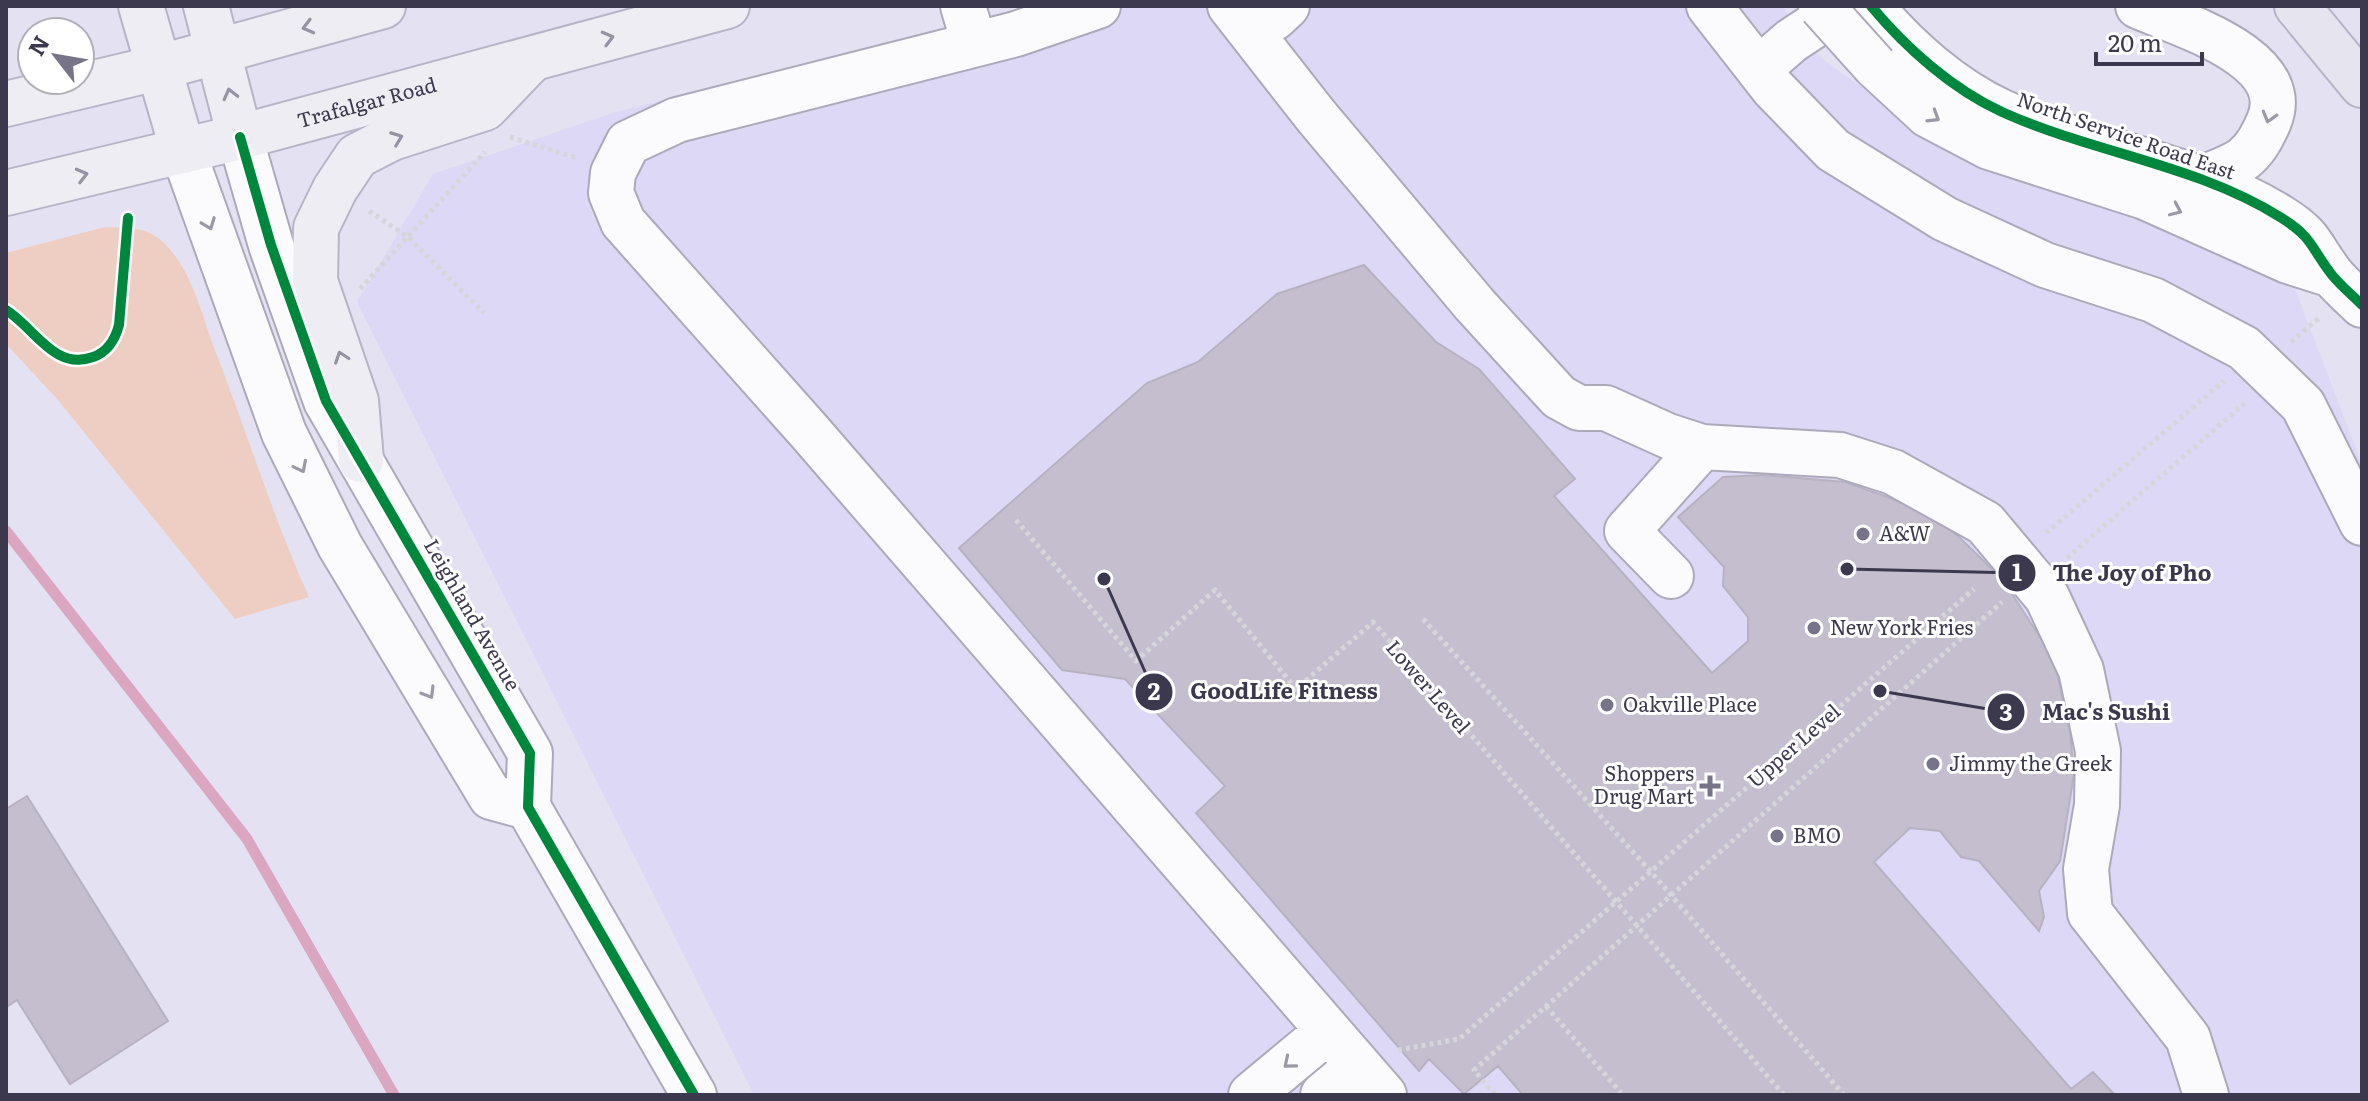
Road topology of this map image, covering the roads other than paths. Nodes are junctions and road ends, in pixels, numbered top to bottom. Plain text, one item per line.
1 (141, 6) edge
2 (206, 6) edge
3 (383, 6) edge
4 (727, 6) edge
5 (1098, 6) edge
6 (1230, 6) edge
7 (1709, 6) edge
8 (1821, 6) edge
9 (1844, 6) edge
10 (1871, 6) edge
11 (2138, 6) edge
12 (2297, 6) edge
13 (968, 25) edge
14 (219, 51) junction
15 (1888, 54) junction
16 (533, 58) junction
17 (157, 68) junction
18 (1759, 69) junction
19 (2362, 85) edge
20 (6, 104) edge
21 (240, 137) junction
22 (183, 151) junction
23 (2202, 178) junction
24 (6, 193) edge
25 (2347, 290) edge
26 (1702, 447) junction
27 (361, 460) junction
28 (2362, 523) edge
29 (1671, 576) dead end
30 (528, 807) junction
31 (1328, 1031) junction
32 (1370, 1080) edge
33 (694, 1095) edge
34 (1251, 1095) edge
35 (1323, 1095) edge
36 (2206, 1095) edge

1 - 17 main road
2 - 14 main road
3 -> 14 main road
16 -> 4 main road, Trafalgar Road
5 - 13 street
6 - 26 street
7 - 18 street
8 - 15 street, North Service Road East, bridge
9 - 18 street
10 - 15 street, North Service Road East
11 -> 23 street
12 - 19 highway
13 - 31 street
14 - 17 main road
21 -> 14 main road
15 - 23 street, North Service Road East
15 -> 25 street, North Service Road East
16 - 21 main road, Trafalgar Road
27 -> 16 main road
17 - 20 main road
17 - 22 main road
18 - 28 street
21 - 22 main road, Trafalgar Road
21 - 27 street, Leighland Avenue
24 -> 22 main road, Trafalgar Road
22 -> 30 street
23 - 25 street, North Service Road East
26 - 29 street
26 - 36 street
27 - 30 street, Leighland Avenue
30 - 33 street
31 - 32 street
31 -> 34 street
32 - 35 street

